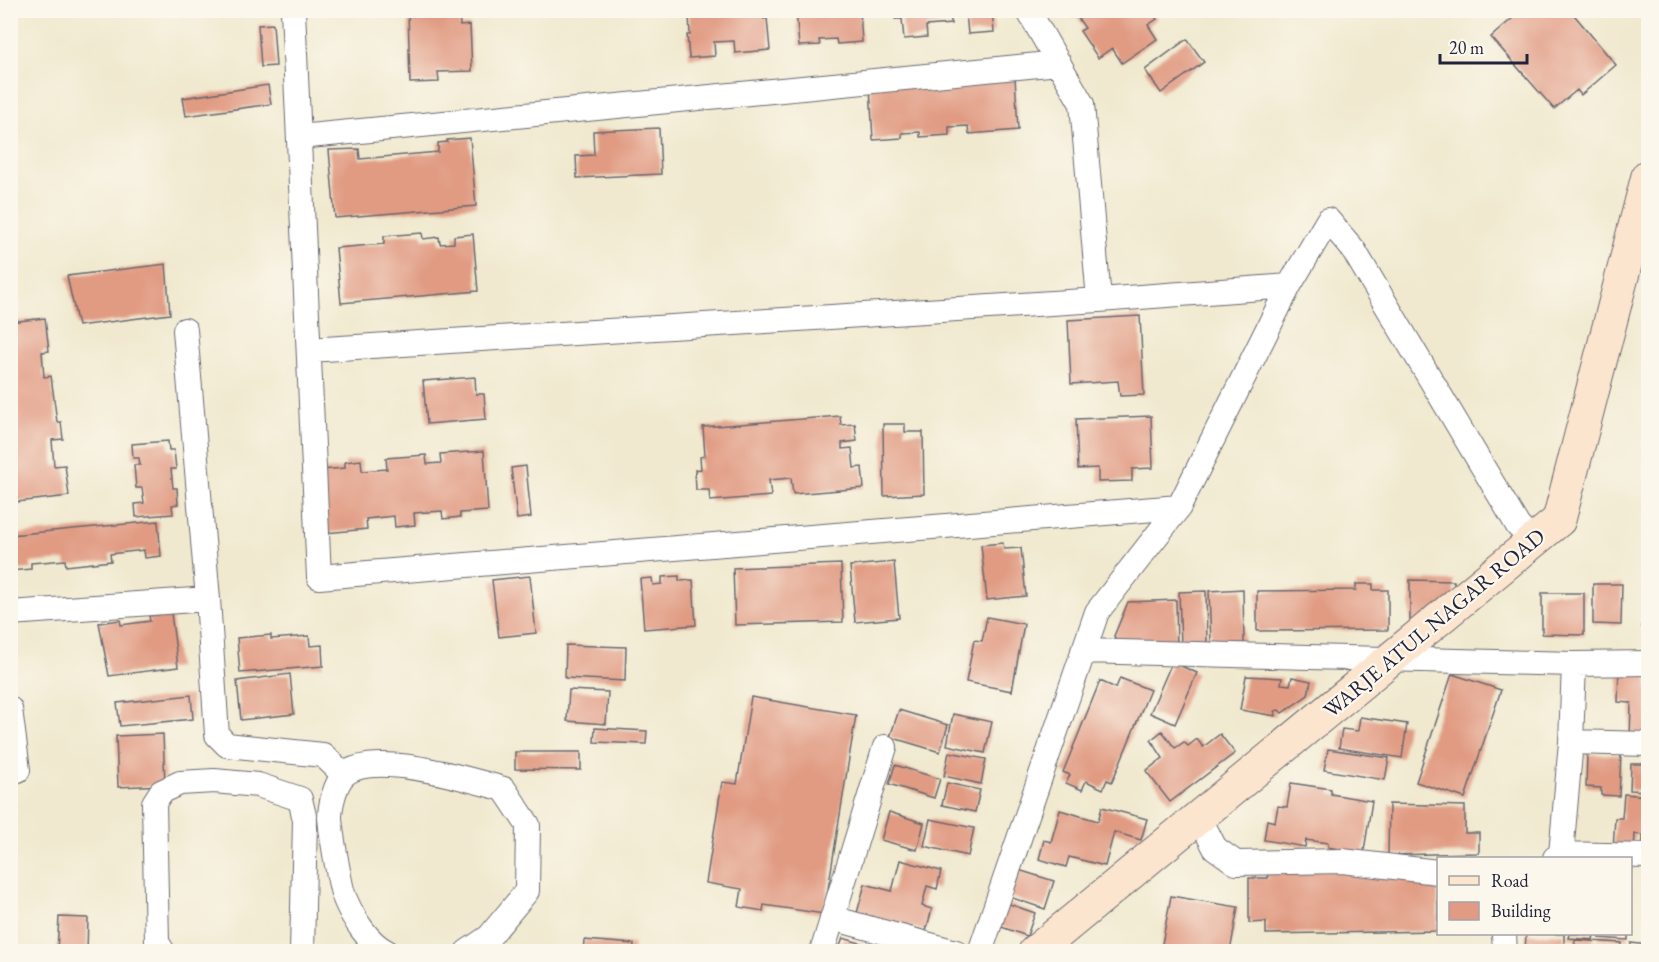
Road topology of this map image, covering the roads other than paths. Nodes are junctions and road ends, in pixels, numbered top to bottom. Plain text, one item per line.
1 (294, 10) edge
2 (1028, 10) edge
3 (1059, 63) junction
4 (299, 136) junction
5 (1648, 176) edge
6 (1289, 286) junction
7 (1099, 300) junction
8 (184, 330) dead end
9 (309, 350) junction
10 (1179, 507) junction
11 (1534, 542) junction
12 (208, 599) junction
13 (10, 613) edge
14 (1083, 651) junction
15 (1392, 659) junction
16 (1648, 663) edge
17 (1574, 664) junction
18 (10, 709) edge
19 (222, 740) junction
20 (1571, 742) junction
21 (1648, 744) edge
22 (885, 747) dead end
23 (18, 770) dead end
24 (344, 775) junction
25 (214, 781) junction
26 (1199, 817) junction
27 (1558, 856) edge
28 (1648, 856) edge
29 (1437, 872) edge
30 (832, 918) junction
31 (1504, 935) edge
32 (163, 951) edge
33 (302, 951) edge
34 (387, 951) edge
35 (467, 951) edge
36 (822, 951) edge
37 (956, 951) edge
38 (980, 951) edge
39 (1035, 951) edge
40 (1505, 951) edge

1 - 4 street
2 - 3 street
3 - 4 street
3 - 7 street
4 - 9 street
5 - 11 street, WARJE ATUL NAGAR ROAD
6 - 7 street
6 - 10 street
6 - 11 street
7 - 9 street
8 - 12 street
9 - 10 street
10 - 14 street
11 - 15 street, WARJE ATUL NAGAR ROAD
12 - 13 street
12 - 19 street
14 - 15 street
14 - 38 street
15 - 17 street
15 - 26 street, WARJE ATUL NAGAR ROAD
16 - 17 street
17 - 20 street
18 - 23 street
19 - 24 street
19 - 25 street
20 - 21 street
20 - 27 street
22 - 30 street
24 - 34 street
24 - 35 street
25 - 32 street
25 - 33 street
26 - 29 street
26 - 39 street, WARJE ATUL NAGAR ROAD
27 - 28 street
30 - 36 street
30 - 37 street
31 - 40 street

